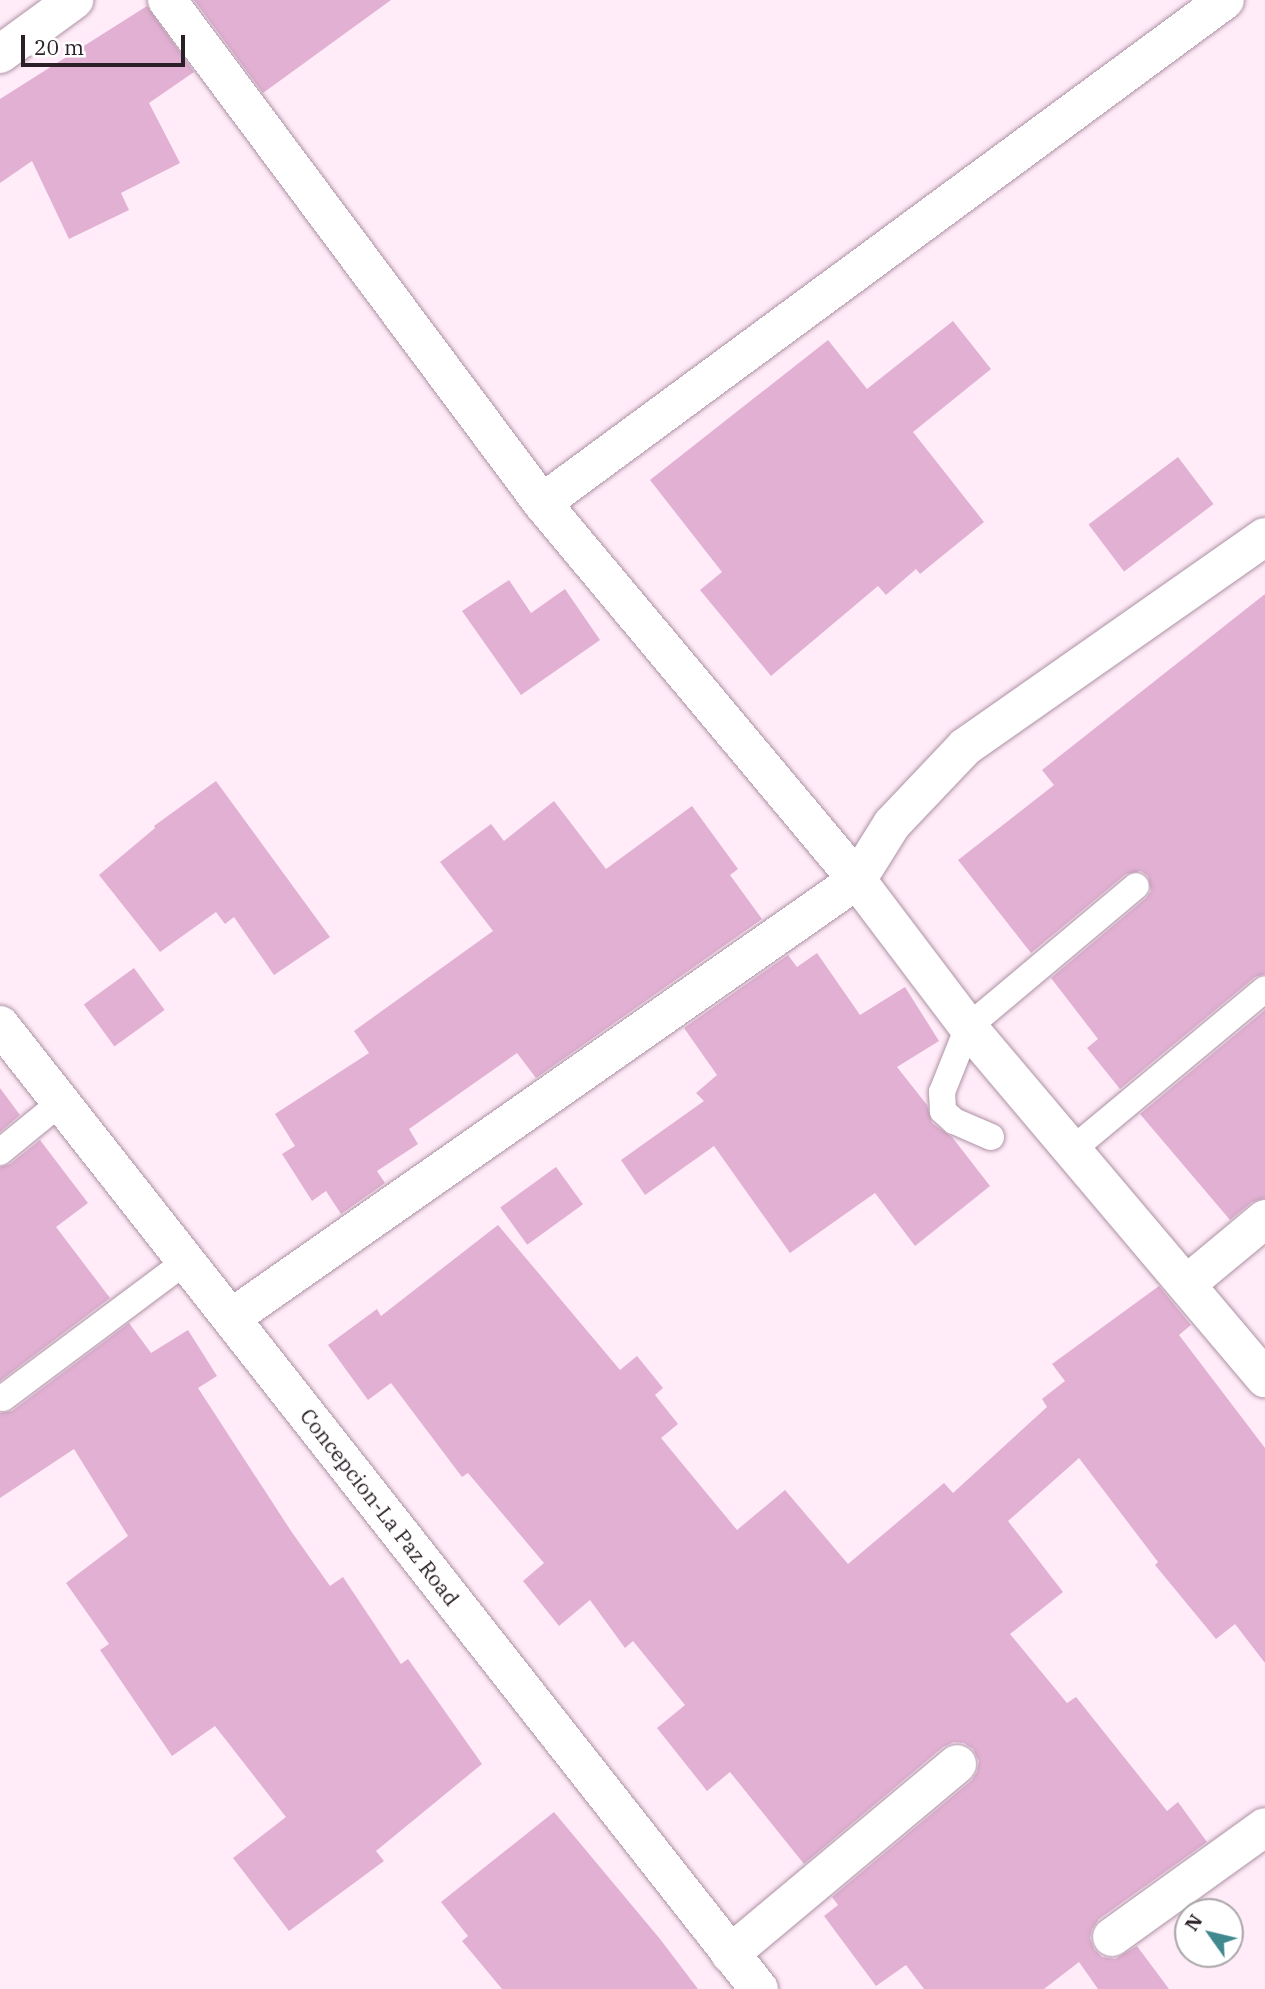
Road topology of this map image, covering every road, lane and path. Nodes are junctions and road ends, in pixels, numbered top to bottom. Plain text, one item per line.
1 (74, 0) edge
2 (167, 0) edge
3 (1224, 0) edge
4 (0, 54) edge
5 (542, 503) junction
6 (1265, 537) edge
7 (857, 880) junction
8 (1136, 886) dead end
9 (1265, 989) edge
10 (0, 1025) edge
11 (968, 1027) junction
12 (61, 1102) junction
13 (991, 1137) dead end
14 (1072, 1150) junction
15 (0, 1152) edge
16 (1265, 1219) edge
17 (186, 1261) junction
18 (1188, 1283) junction
19 (231, 1318) junction
20 (1265, 1378) edge
21 (3, 1398) dead end
22 (957, 1765) dead end
23 (1265, 1827) edge
24 (1112, 1937) dead end
25 (730, 1954) junction
26 (759, 1989) edge

1 - 4 street
2 - 5 street
3 - 5 street
5 - 7 street
6 - 7 street
7 - 11 street
7 - 19 street
8 - 11 lane
9 - 14 lane
10 - 12 street, Concepcion-La Paz Road
11 - 13 lane
11 - 14 street
12 - 15 lane
12 - 17 street, Concepcion-La Paz Road
14 - 18 street
16 - 18 street
17 - 19 street, Concepcion-La Paz Road
17 - 21 lane
18 - 20 street
19 - 25 street, Concepcion-La Paz Road
22 - 25 street
23 - 24 street
25 - 26 street, Concepcion-La Paz Road

